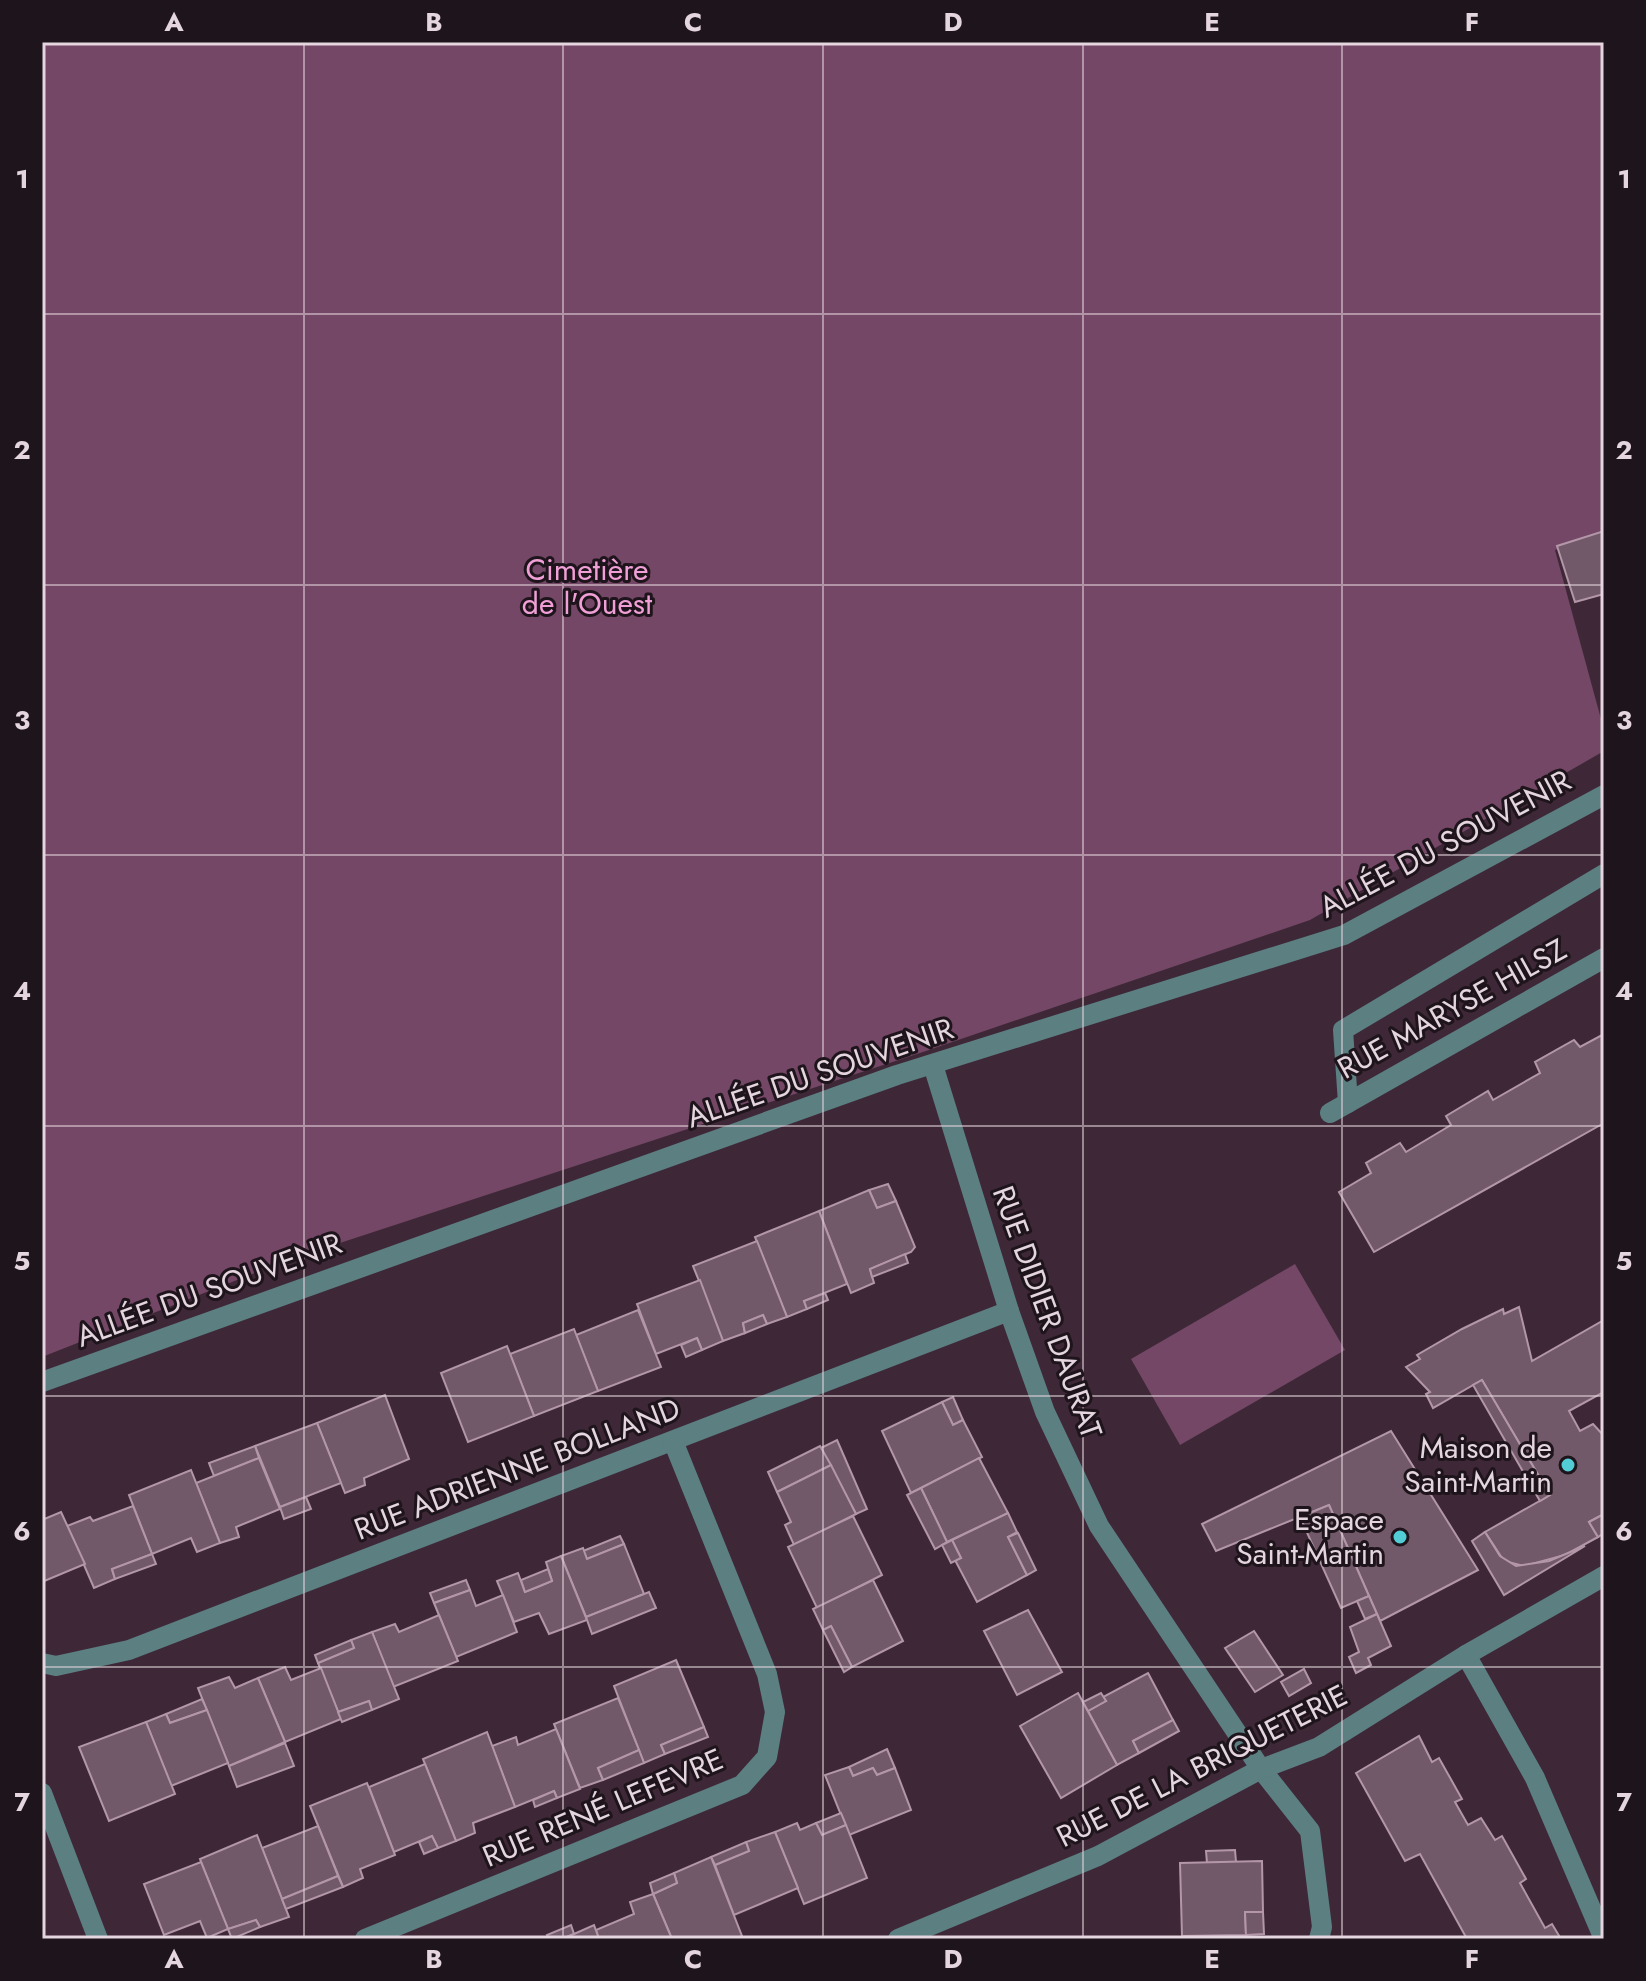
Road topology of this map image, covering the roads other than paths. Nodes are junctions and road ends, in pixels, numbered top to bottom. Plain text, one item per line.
1 (1604, 795) edge
2 (1604, 874) edge
3 (1604, 958) edge
4 (933, 1065) junction
5 (1009, 1311) junction
6 (42, 1382) edge
7 (673, 1441) junction
8 (1604, 1576) edge
9 (1466, 1655) junction
10 (42, 1663) edge
11 (1261, 1769) junction
12 (42, 1793) edge
13 (98, 1939) edge
14 (365, 1939) edge
15 (898, 1939) edge
16 (1319, 1939) edge
17 (1604, 1939) edge

1 - 4 street, ALLÉE DU SOUVENIR
2 - 3 street, RUE MARYSE HILSZ
4 - 5 street, RUE DIDIER DAURAT
4 - 6 street, ALLÉE DU SOUVENIR
5 - 7 street, RUE ADRIENNE BOLLAND
5 - 11 street, RUE DIDIER DAURAT
7 - 10 street, RUE ADRIENNE BOLLAND
7 - 14 street, RUE RENÉ LEFEVRE
8 - 9 street, RUE DE LA BRIQUETERIE
9 - 11 street, RUE DE LA BRIQUETERIE
9 - 17 street
11 - 15 street, RUE DE LA BRIQUETERIE
11 - 16 street, RUE DIDIER DAURAT
12 - 13 street

